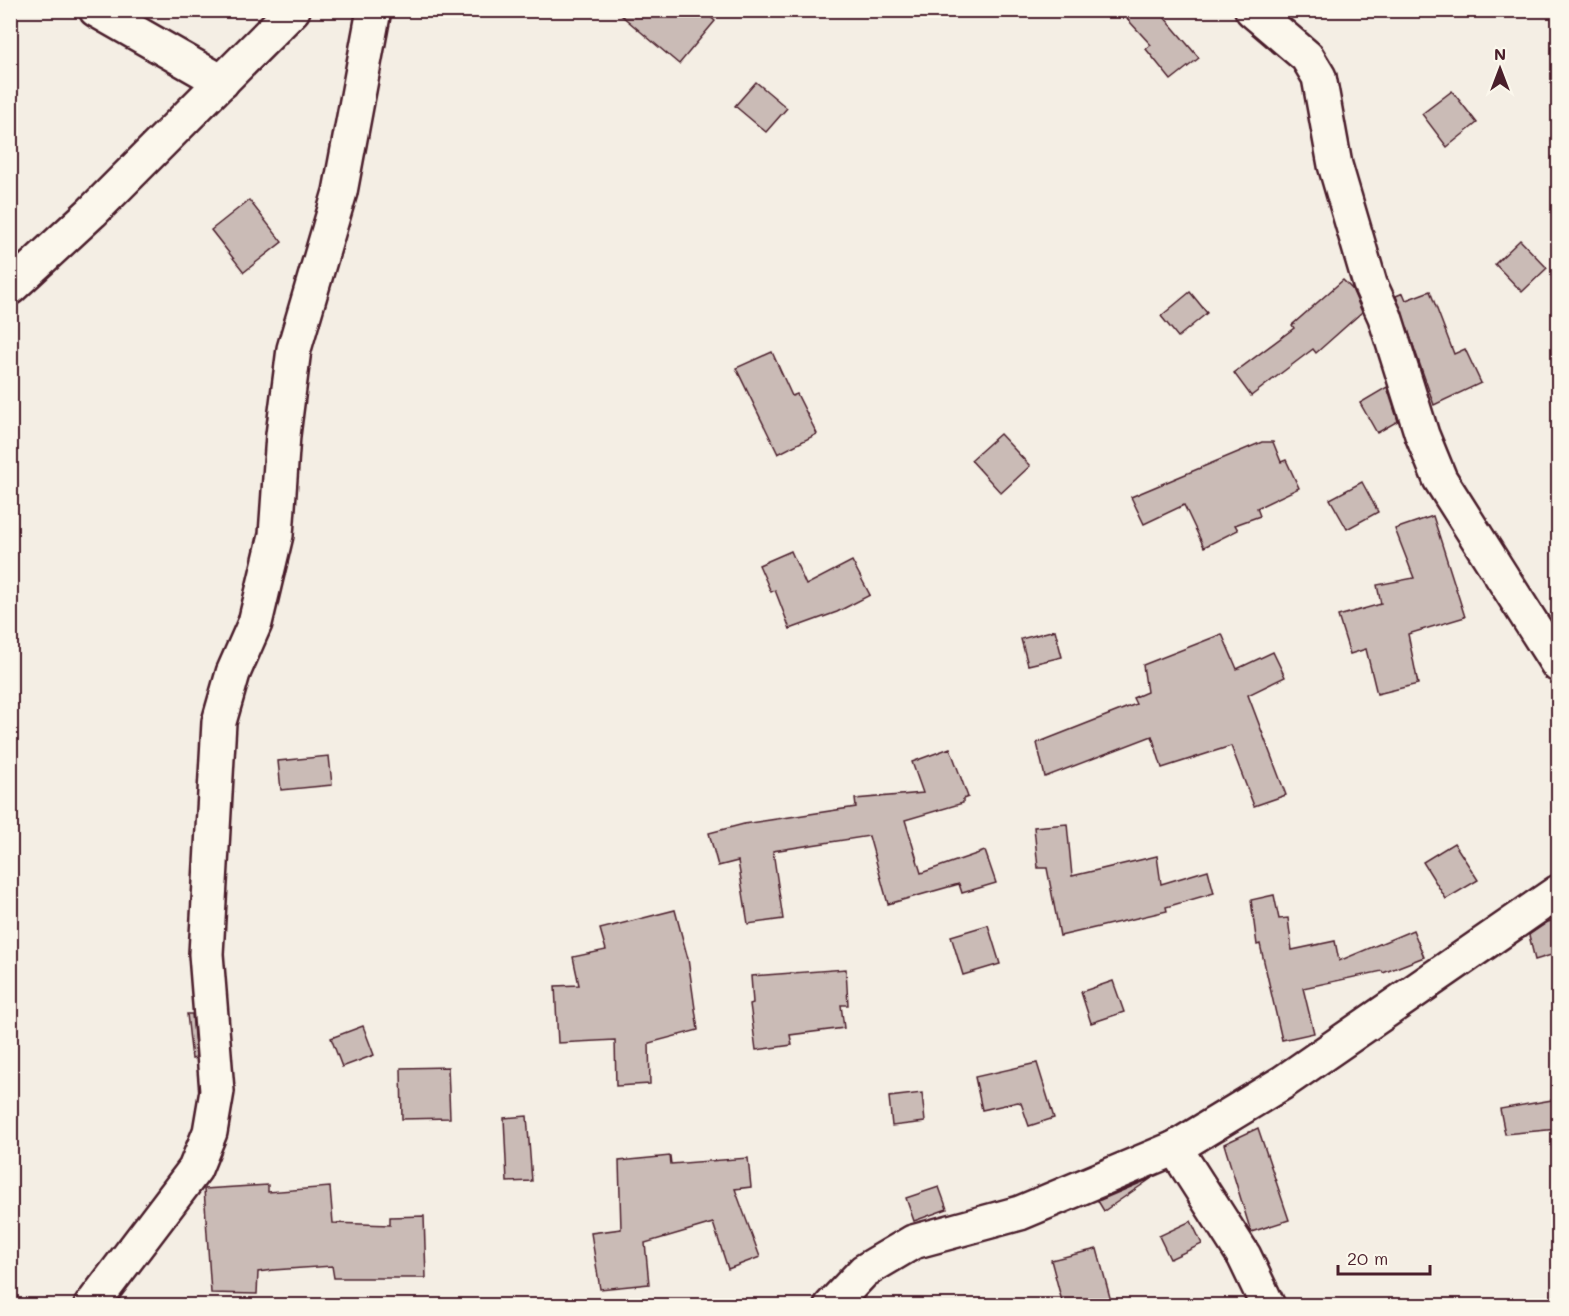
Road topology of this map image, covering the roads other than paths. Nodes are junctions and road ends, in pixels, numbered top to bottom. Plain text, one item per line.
1 (96, 10) edge
2 (293, 10) edge
3 (374, 10) edge
4 (1252, 10) edge
5 (222, 82) junction
6 (10, 288) edge
7 (1558, 665) edge
8 (1558, 892) edge
9 (1175, 1148) junction
10 (91, 1305) edge
11 (831, 1305) edge
12 (1268, 1305) edge

1 - 5 street
2 - 5 street
3 - 10 street
4 - 7 street
5 - 6 street
8 - 9 street
9 - 11 street
9 - 12 street

